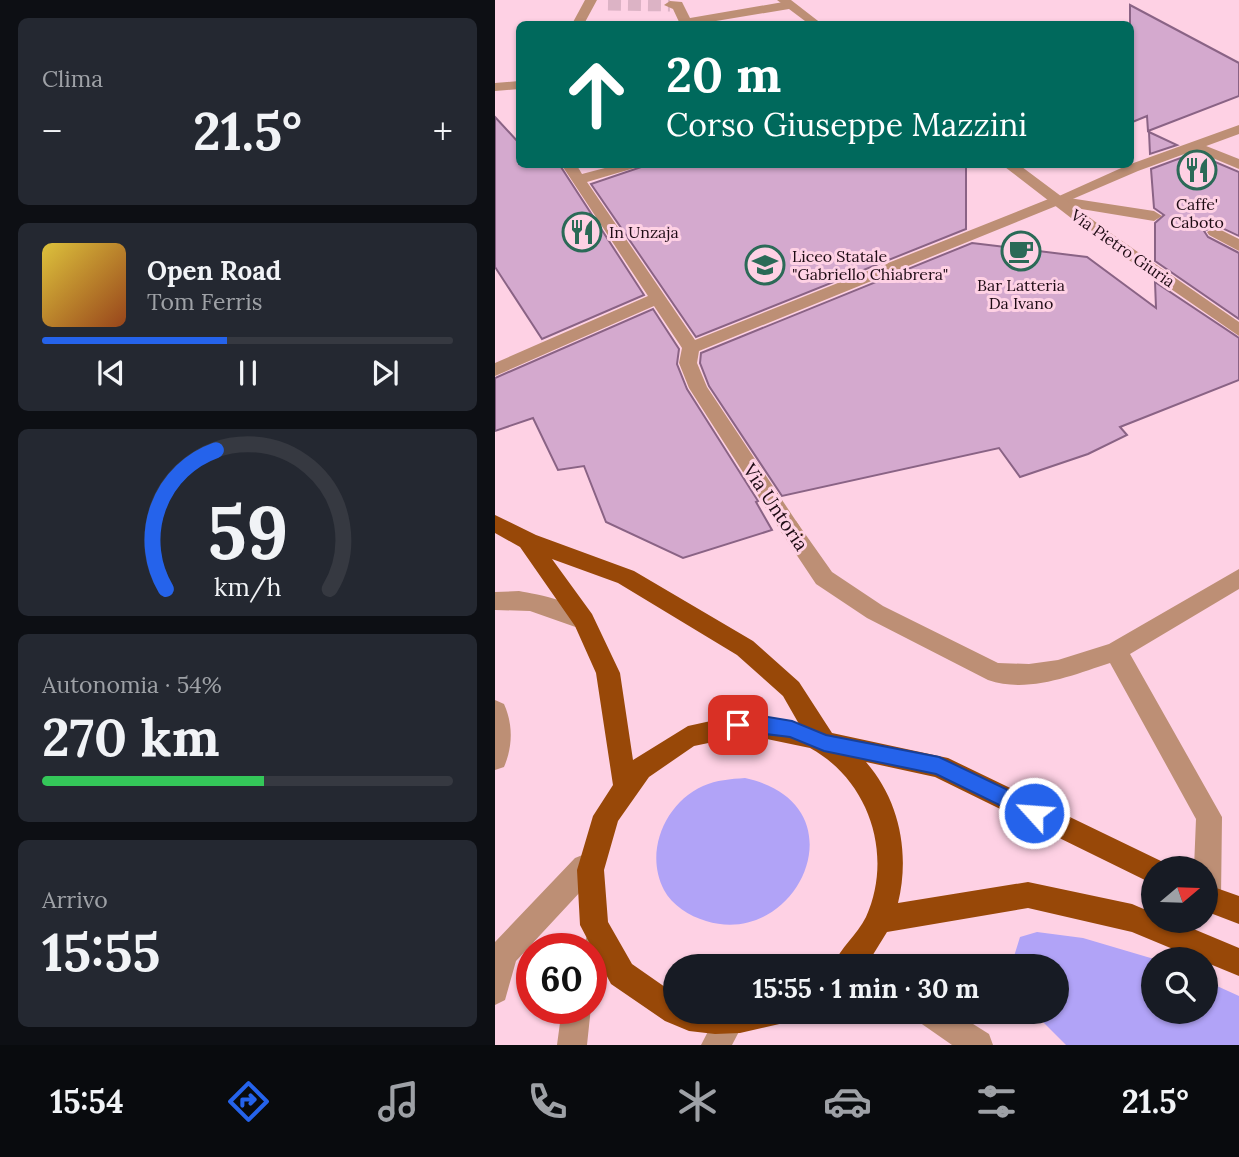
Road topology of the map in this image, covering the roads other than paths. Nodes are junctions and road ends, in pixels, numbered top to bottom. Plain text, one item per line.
1 (590, 2) edge
2 (786, 2) edge
3 (608, 4) dead end
4 (674, 5) dead end
5 (580, 21) edge
6 (684, 21) edge
7 (700, 21) edge
8 (812, 21) edge
9 (516, 85) edge
10 (495, 87) edge
11 (1239, 129) edge
12 (1196, 146) junction
13 (1239, 165) edge
14 (571, 168) edge
15 (624, 168) edge
16 (1013, 168) edge
17 (1133, 168) edge
18 (1134, 168) edge
19 (579, 179) junction
20 (1056, 201) junction
21 (1155, 216) dead end
22 (1215, 232) dead end
23 (1239, 246) edge
24 (658, 298) junction
25 (1239, 330) edge
26 (691, 348) junction
27 (495, 370) edge
28 (495, 523) edge
29 (528, 541) junction
30 (1239, 578) edge
31 (495, 601) edge
32 (584, 621) junction
33 (1116, 651) junction
34 (495, 711) edge
35 (824, 743) junction
36 (495, 759) edge
37 (624, 781) junction
38 (1208, 856) edge
39 (1141, 865) edge
40 (585, 867) junction
41 (1218, 902) edge
42 (1239, 910) edge
43 (879, 920) junction
44 (590, 933) edge
45 (862, 954) edge
46 (1239, 962) edge
47 (607, 965) edge
48 (495, 990) edge
49 (663, 1006) edge
50 (575, 1024) edge
51 (704, 1024) edge
52 (747, 1024) edge
53 (947, 1024) edge
54 (723, 1033) edge
55 (572, 1045) edge
56 (978, 1045) edge

1 - 3 street
1 - 5 street
2 - 7 street
2 - 8 street
4 - 6 street
9 - 10 street
11 - 12 street
12 - 13 street
12 - 18 street
14 - 19 street, Via Untoria
15 - 19 street
16 - 20 street, Via Pietro Giuria
17 - 20 street
19 - 24 street, Via Untoria
20 - 21 street
20 - 25 street, Via Pietro Giuria
20 - 26 street
22 - 23 street
24 - 26 street, Via Untoria
24 - 27 street
26 - 33 street, Via Untoria
28 - 29 main road
29 - 32 main road
29 - 35 main road
30 - 33 street, Via Untoria
31 - 32 street
32 - 37 main road
33 - 38 street
34 - 36 street
35 - 37 main road
35 - 39 main road
35 - 43 main road
37 - 40 main road
40 - 44 main road
40 - 48 street
41 - 42 main road
43 - 45 main road
43 - 46 main road
47 - 49 main road
50 - 55 street
51 - 54 main road
52 - 54 main road
53 - 56 street

